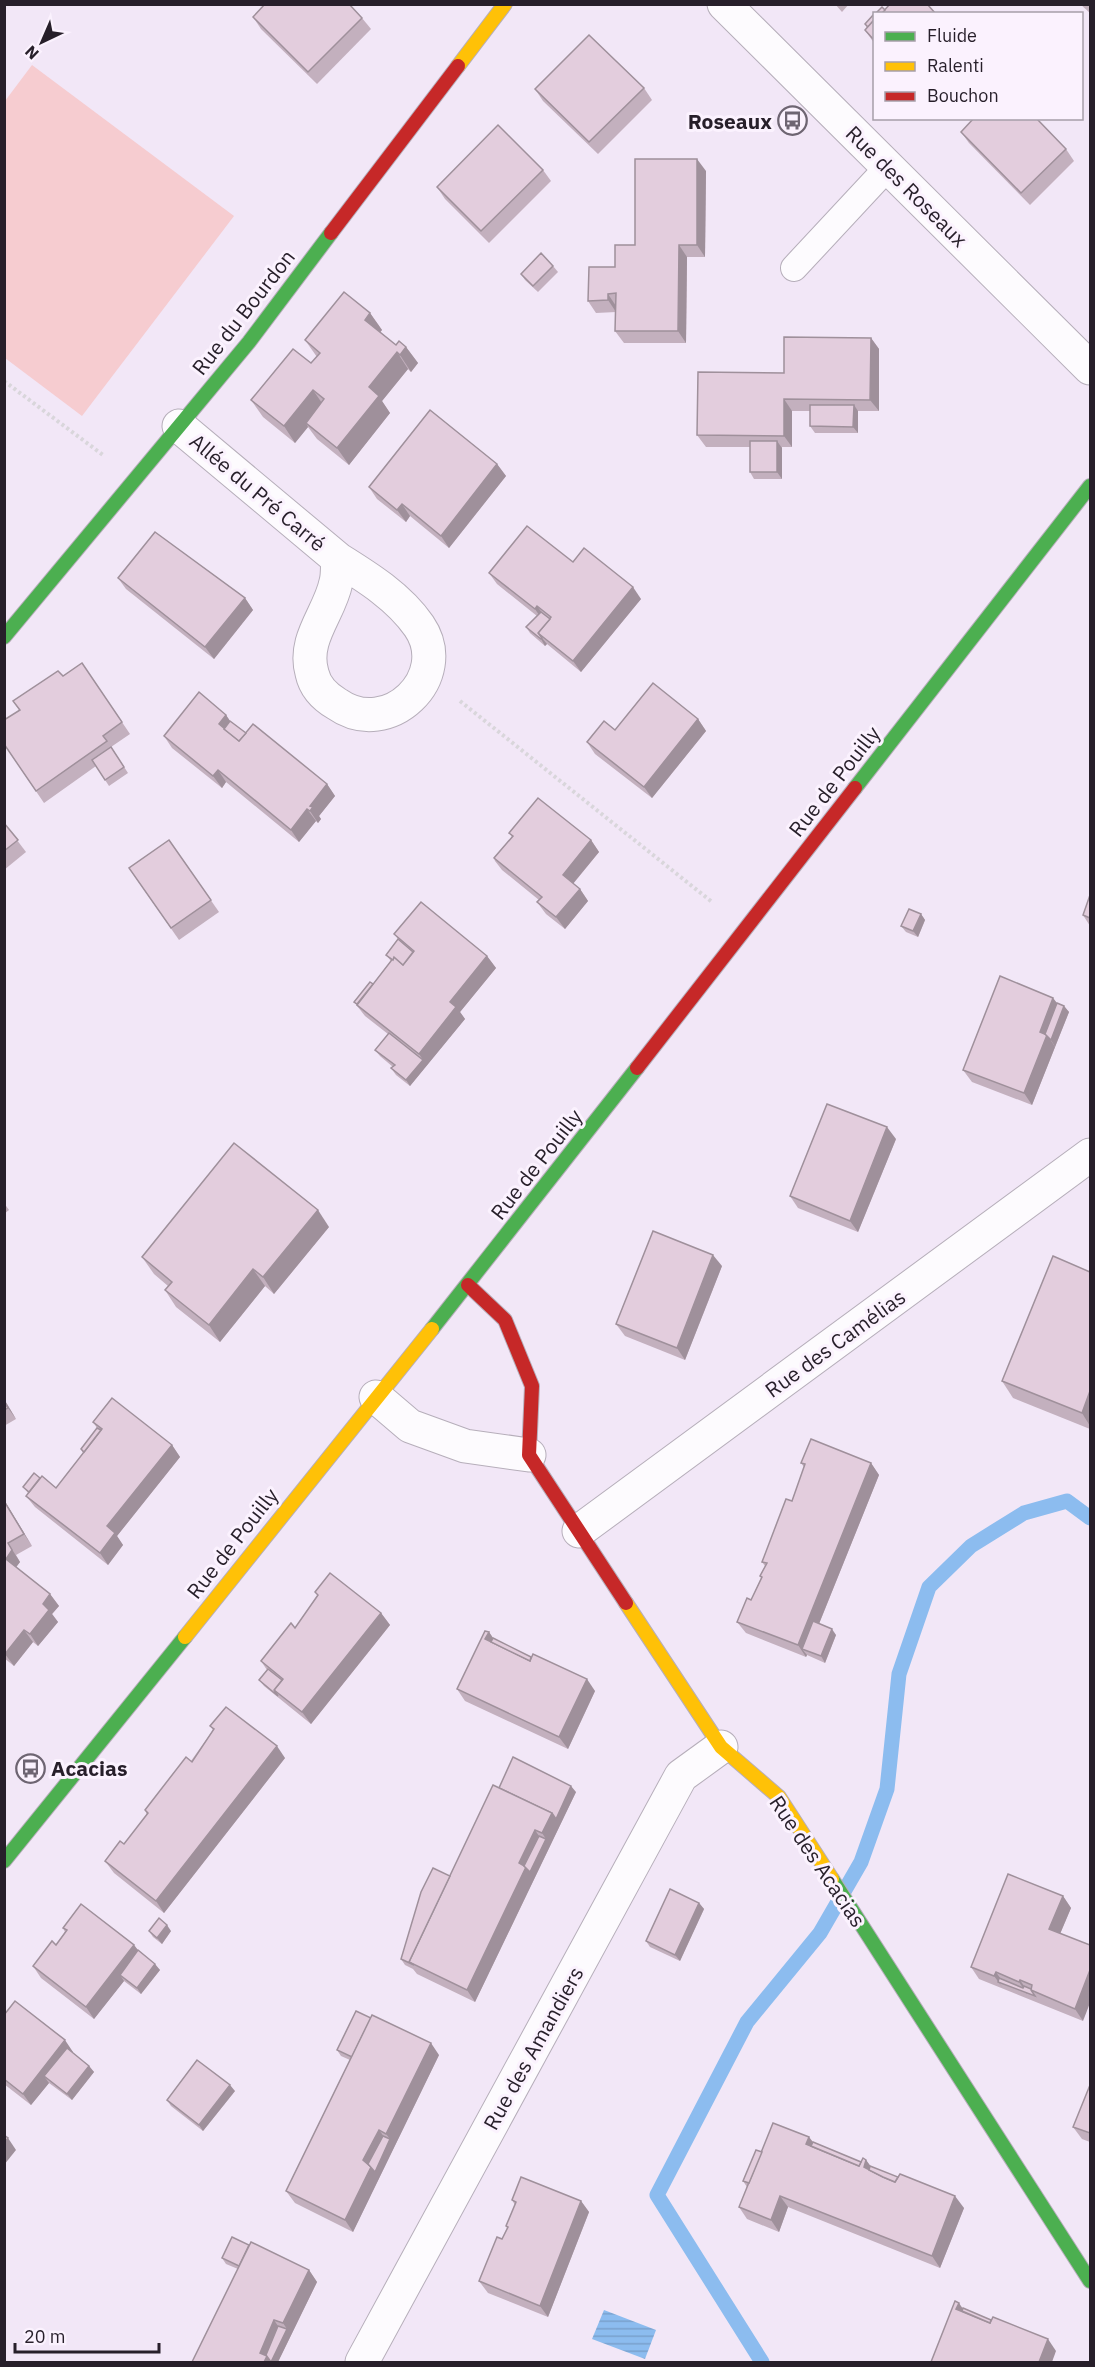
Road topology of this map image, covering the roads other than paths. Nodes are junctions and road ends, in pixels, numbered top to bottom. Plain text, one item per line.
1 (505, 4) edge
2 (724, 4) edge
3 (888, 168) junction
4 (794, 268) dead end
5 (1090, 368) edge
6 (179, 426) junction
7 (1090, 486) edge
8 (338, 559) junction
9 (4, 637) edge
10 (1090, 1155) edge
11 (468, 1285) junction
12 (376, 1397) junction
13 (529, 1455) junction
14 (579, 1531) junction
15 (721, 1747) junction
16 (4, 1861) edge
17 (1090, 2281) edge
18 (362, 2362) edge

1 - 6 street, Rue du Bourdon
2 - 3 street, Rue des Roseaux
3 - 4 lane
3 - 5 street, Rue des Roseaux
6 - 8 street, Allée du Pré Carré
6 - 9 street, Rue du Bourdon
7 - 11 street, Rue de Pouilly
8 - 8 street, Allée du Pré Carré
10 - 14 street, Rue des Camélias
11 - 12 street, Rue de Pouilly
11 - 13 street
12 - 13 street
12 - 16 street, Rue de Pouilly
13 - 14 street, Rue des Acacias
14 - 15 street, Rue des Acacias
15 - 17 street, Rue des Acacias
15 - 18 street, Rue des Amandiers

